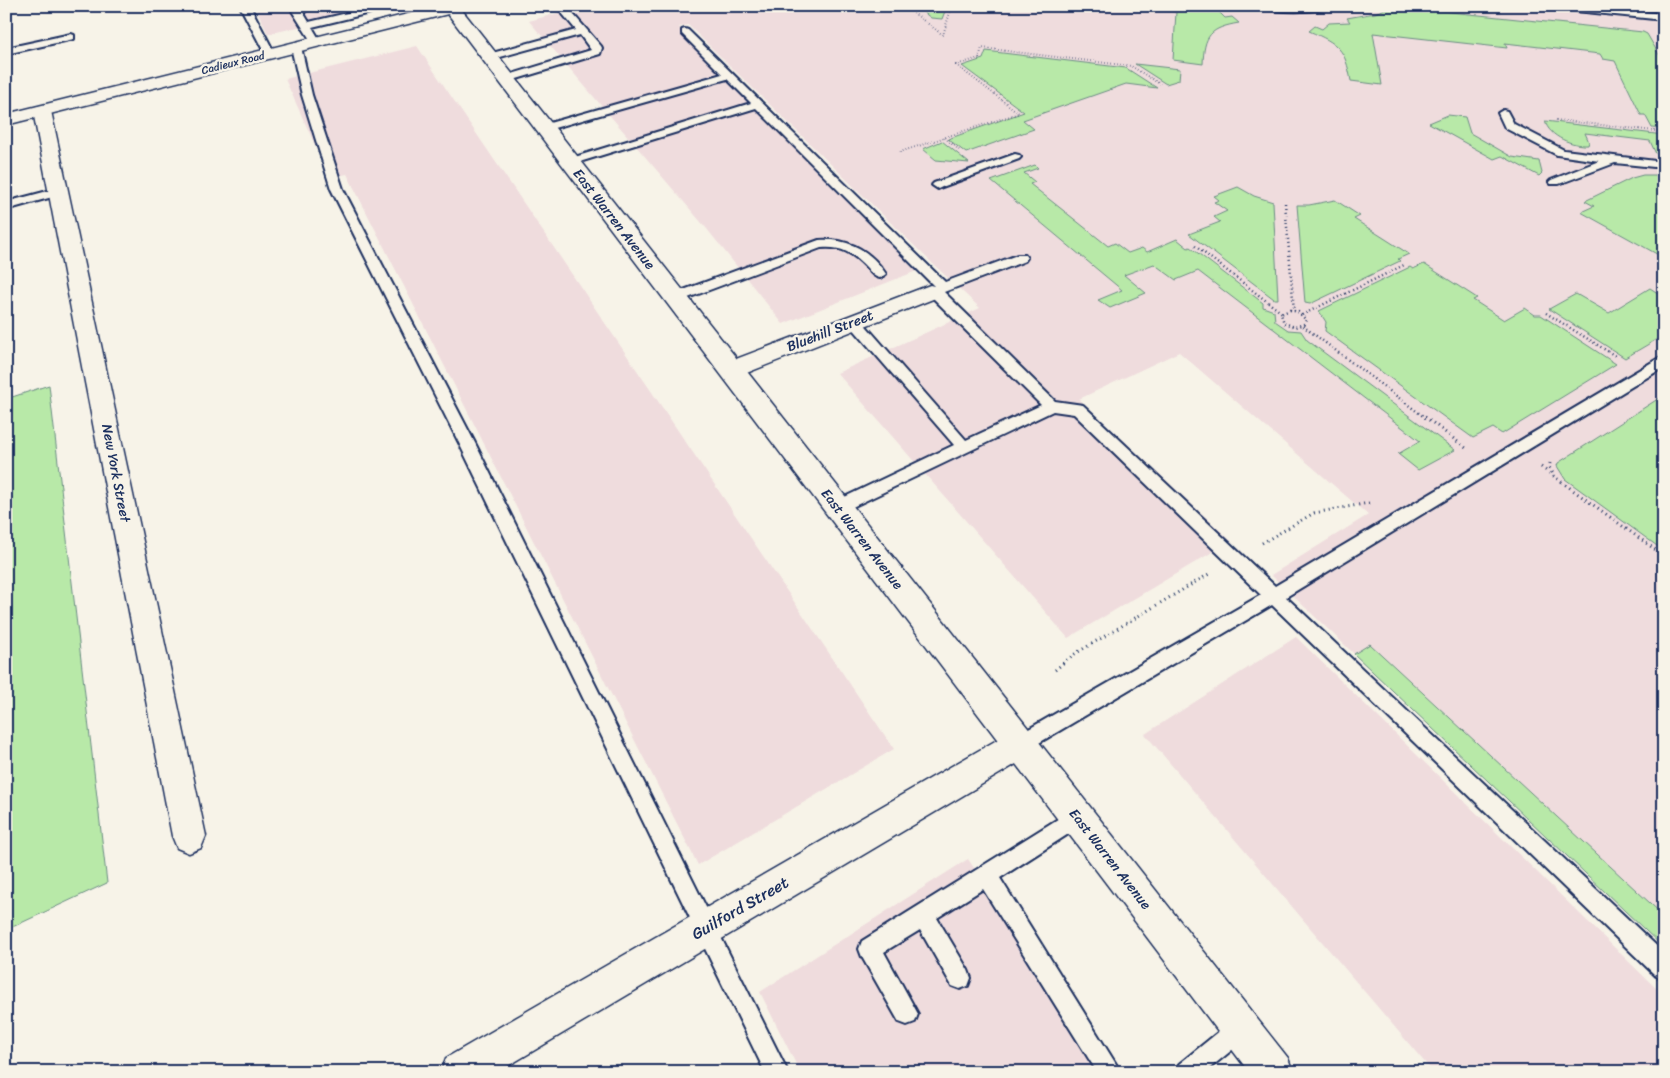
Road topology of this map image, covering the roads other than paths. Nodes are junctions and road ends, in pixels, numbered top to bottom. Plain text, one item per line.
1 (245, 6) edge
2 (315, 6) edge
3 (561, 6) edge
4 (1268, 6) edge
5 (1324, 6) edge
6 (1556, 6) edge
7 (1654, 6) edge
8 (454, 7) edge
9 (362, 9) edge
10 (1662, 19) edge
11 (306, 26) junction
12 (379, 26) junction
13 (582, 31) junction
14 (685, 32) dead end
15 (71, 37) dead end
16 (316, 42) junction
17 (296, 47) junction
18 (6, 51) edge
19 (270, 54) junction
20 (489, 57) junction
21 (729, 75) junction
22 (506, 79) junction
23 (758, 104) junction
24 (42, 111) junction
25 (1503, 113) dead end
26 (6, 120) edge
27 (543, 128) junction
28 (1015, 157) dead end
29 (1614, 159) junction
30 (569, 162) junction
31 (1664, 165) edge
32 (1555, 182) dead end
33 (938, 185) dead end
34 (59, 192) junction
35 (6, 206) edge
36 (1021, 258) dead end
37 (880, 274) dead end
38 (936, 290) junction
39 (675, 298) junction
40 (855, 322) junction
41 (1664, 360) edge
42 (730, 370) junction
43 (1051, 406) junction
44 (964, 447) junction
45 (838, 507) junction
46 (1275, 596) junction
47 (1020, 744) junction
48 (1076, 817) junction
49 (189, 836) dead end
50 (986, 875) junction
51 (923, 915) junction
52 (706, 928) junction
53 (1664, 968) edge
54 (960, 978) dead end
55 (907, 1014) dead end
56 (1240, 1029) junction
57 (460, 1072) edge
58 (777, 1072) edge
59 (1110, 1072) edge
60 (1188, 1072) edge
61 (1274, 1072) edge

1 - 19 lane
2 - 11 lane
3 - 13 lane
4 - 5 lane
6 - 10 lane
7 - 10 lane
8 - 12 street, Cadieux Road
8 - 20 street, East Warren Avenue
9 - 11 lane
9 - 12 lane
11 - 16 lane
12 - 16 street, Cadieux Road
13 - 20 lane
13 - 22 lane
14 - 21 lane
15 - 18 lane
16 - 17 street, Cadieux Road
17 - 19 street, Cadieux Road
17 - 52 lane
19 - 24 street, Cadieux Road
20 - 22 street, East Warren Avenue
21 - 23 lane
21 - 27 lane
22 - 27 street, East Warren Avenue
23 - 30 lane
23 - 38 lane
24 - 26 street, Cadieux Road
24 - 34 street, New York Street
25 - 29 lane
27 - 30 street, East Warren Avenue
28 - 33 lane
29 - 31 lane
29 - 32 lane
30 - 39 street, East Warren Avenue
34 - 35 lane
34 - 49 street, New York Street
36 - 38 lane
37 - 39 lane
38 - 40 street, Bluehill Street
38 - 43 lane
39 - 42 street, East Warren Avenue
40 - 42 street, Bluehill Street
40 - 44 lane
41 - 46 lane
42 - 45 street, East Warren Avenue
43 - 44 lane
43 - 46 lane
44 - 45 lane
45 - 47 street, East Warren Avenue
46 - 47 lane
46 - 53 lane
47 - 48 street, East Warren Avenue
47 - 52 street, Guilford Street
48 - 50 lane
48 - 56 street, East Warren Avenue
50 - 51 lane
50 - 59 lane
51 - 54 lane
51 - 55 lane
52 - 57 street, Guilford Street
52 - 58 lane
56 - 60 lane
56 - 61 street, East Warren Avenue

